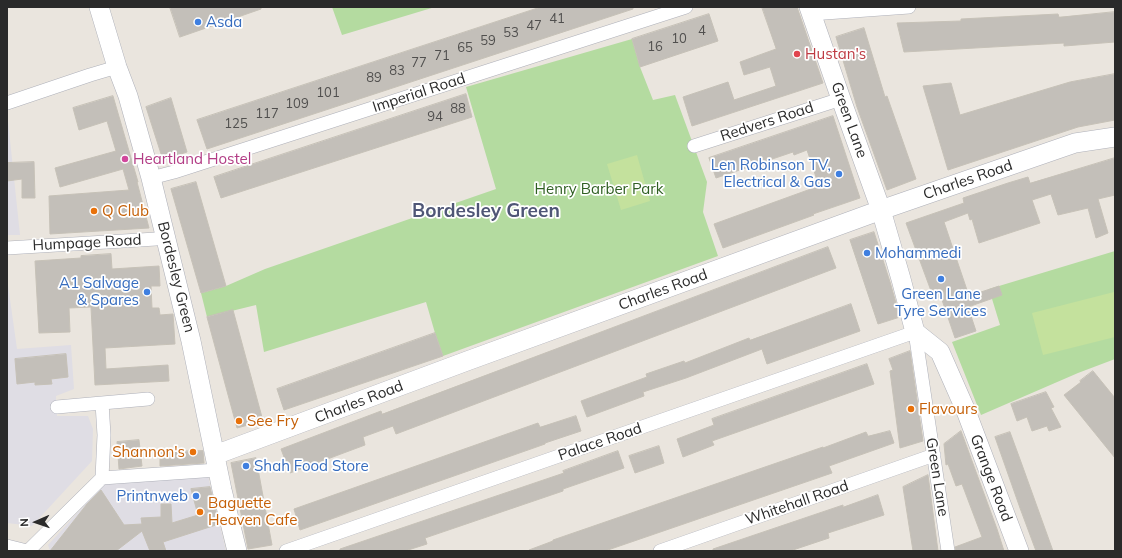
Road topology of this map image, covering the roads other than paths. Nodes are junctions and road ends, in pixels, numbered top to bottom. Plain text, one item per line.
1 (99, 7) edge
2 (686, 7) edge
3 (909, 7) edge
4 (810, 11) edge
5 (117, 67) junction
6 (841, 99) junction
7 (7, 103) edge
8 (1115, 137) edge
9 (694, 146) dead end
10 (152, 178) junction
11 (881, 210) junction
12 (166, 237) junction
13 (7, 248) edge
14 (915, 332) junction
15 (148, 399) dead end
16 (102, 403) junction
17 (57, 407) dead end
18 (934, 455) junction
19 (216, 463) junction
20 (102, 478) junction
21 (7, 546) edge
22 (28, 551) edge
23 (236, 551) edge
24 (286, 551) edge
25 (660, 551) edge
26 (948, 551) edge
27 (1019, 551) edge

1 - 5 street, Bordesley Green
2 - 10 street, Imperial Road
3 - 4 street
4 - 6 street, Green Lane
5 - 7 street
5 - 10 street, Bordesley Green
6 - 9 street, Redvers Road
6 - 11 street, Green Lane
8 - 11 street, Charles Road
10 - 12 street, Bordesley Green
11 - 14 street
11 - 19 street, Charles Road
12 - 13 street, Humpage Road
12 - 19 street, Bordesley Green
14 - 18 street, Green Lane
14 - 24 street, Palace Road
14 - 27 street, Grange Road
15 - 16 street
16 - 17 street
16 - 20 street
18 - 25 street, Whitehall Road
18 - 26 street, Green Lane
19 - 20 street
19 - 23 street, Bordesley Green
20 - 22 street
21 - 22 street

